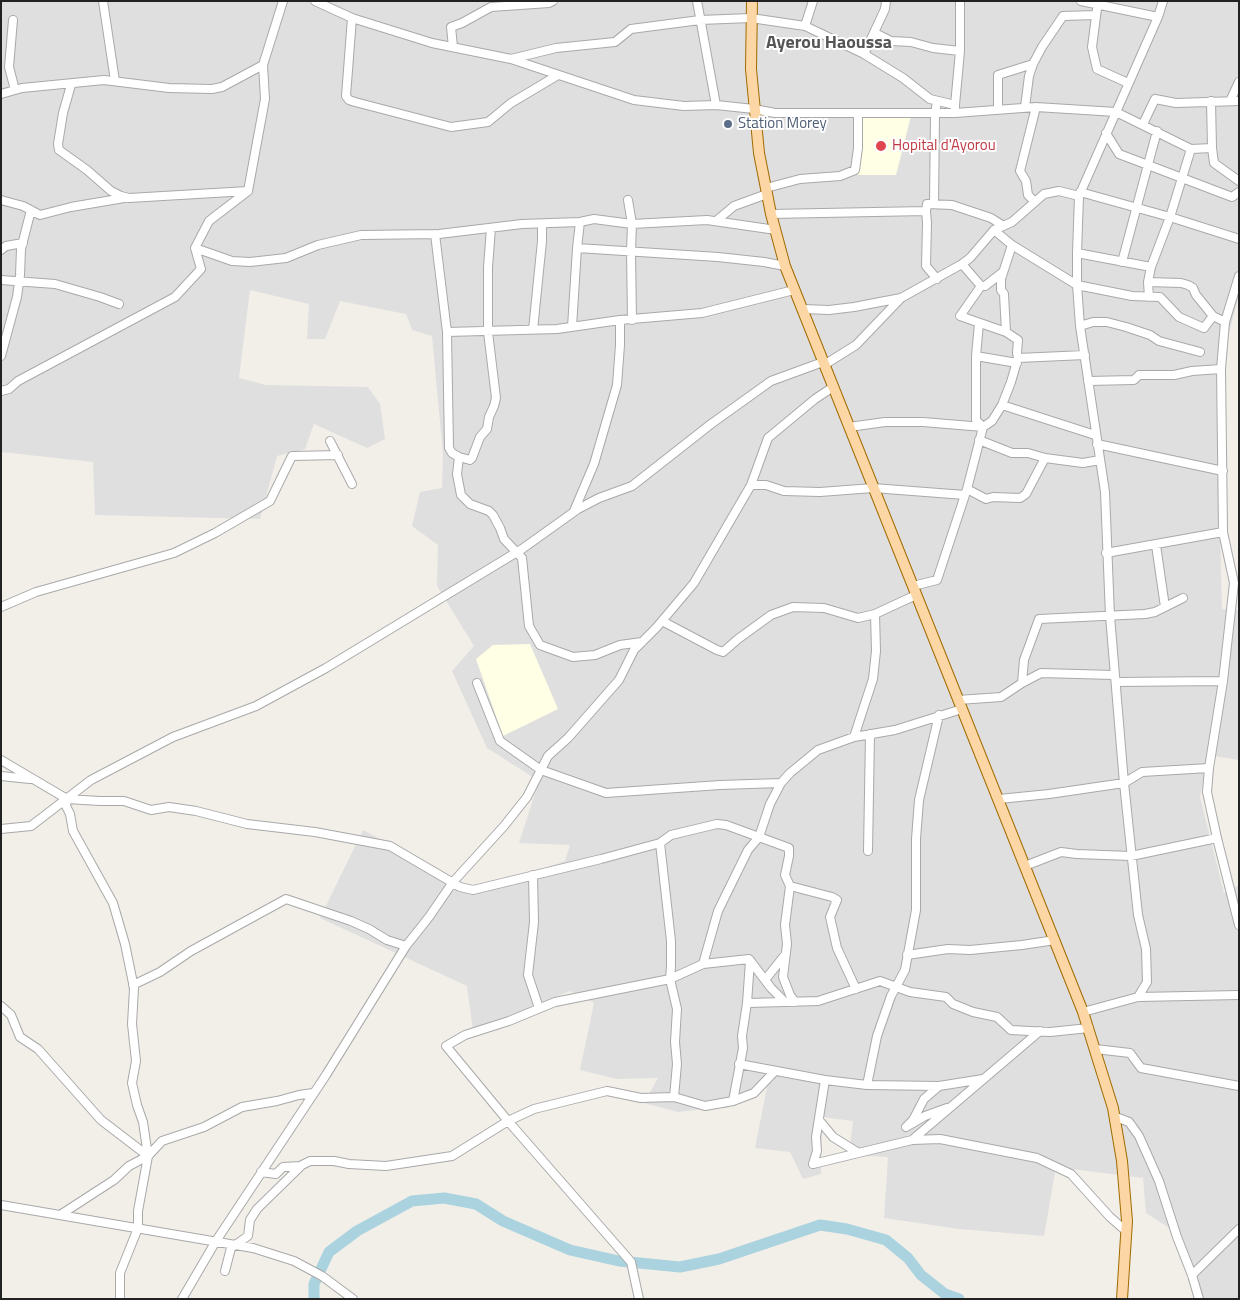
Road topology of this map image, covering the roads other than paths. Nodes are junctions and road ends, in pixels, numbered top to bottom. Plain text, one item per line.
1 (103, 1) edge
2 (284, 1) edge
3 (316, 1) edge
4 (553, 1) edge
5 (697, 1) edge
6 (752, 1) edge
7 (813, 1) edge
8 (886, 1) edge
9 (960, 1) edge
10 (1081, 1) edge
11 (1163, 1) edge
12 (1097, 3) edge
13 (1095, 15) junction
14 (1158, 17) junction
15 (352, 18) junction
16 (751, 18) junction
17 (13, 20) dead end
18 (700, 20) junction
19 (804, 26) junction
20 (875, 32) junction
21 (454, 47) junction
22 (960, 51) junction
23 (864, 54) junction
24 (510, 59) junction
25 (1033, 64) junction
26 (263, 65) junction
27 (558, 75) junction
28 (116, 81) junction
29 (1239, 82) edge
30 (1128, 83) junction
31 (71, 85) junction
32 (15, 90) junction
33 (1, 94) edge
34 (937, 101) junction
35 (1211, 101) junction
36 (1234, 101) edge
37 (716, 105) junction
38 (1025, 107) junction
39 (1036, 107) junction
40 (754, 109) junction
41 (955, 109) junction
42 (998, 109) junction
43 (1116, 112) junction
44 (858, 113) junction
45 (935, 114) junction
46 (1142, 124) junction
47 (1157, 132) junction
48 (1106, 133) junction
49 (1212, 148) junction
50 (1191, 149) junction
51 (1147, 164) junction
52 (1182, 177) junction
53 (1239, 181) edge
54 (248, 191) junction
55 (766, 191) junction
56 (1239, 192) edge
57 (1080, 194) junction
58 (132, 198) junction
59 (1, 200) edge
60 (628, 200) dead end
61 (1035, 202) junction
62 (934, 204) junction
63 (1136, 209) junction
64 (31, 210) junction
65 (926, 211) junction
66 (771, 214) junction
67 (1170, 217) junction
68 (716, 221) junction
69 (580, 222) junction
70 (542, 224) junction
71 (632, 224) junction
72 (1002, 226) junction
73 (491, 228) junction
74 (776, 230) junction
75 (994, 230) junction
76 (435, 234) junction
77 (1239, 240) edge
78 (23, 243) junction
79 (1012, 245) junction
80 (195, 248) junction
81 (577, 248) junction
82 (1, 250) edge
83 (631, 251) junction
84 (1078, 253) junction
85 (1122, 262) junction
86 (962, 264) junction
87 (785, 266) junction
88 (1151, 268) junction
89 (1002, 272) junction
90 (1239, 276) edge
91 (937, 279) junction
92 (1, 280) edge
93 (19, 282) junction
94 (1148, 282) junction
95 (1077, 285) junction
96 (981, 286) junction
97 (794, 290) junction
98 (1149, 297) junction
99 (901, 298) junction
100 (119, 304) dead end
101 (803, 309) junction
102 (1213, 316) junction
103 (620, 320) junction
104 (632, 320) junction
105 (1224, 322) junction
106 (979, 323) junction
107 (1080, 326) junction
108 (572, 327) junction
109 (533, 330) junction
110 (447, 332) junction
111 (488, 332) junction
112 (1006, 332) junction
113 (1200, 352) dead end
114 (1085, 355) junction
115 (1, 356) edge
116 (976, 356) junction
117 (1018, 360) junction
118 (824, 363) junction
119 (1221, 369) junction
120 (1088, 381) junction
121 (833, 387) junction
122 (1, 391) edge
123 (1002, 405) junction
124 (849, 427) junction
125 (982, 427) junction
126 (1096, 435) junction
127 (980, 440) junction
128 (330, 441) dead end
129 (1098, 444) junction
130 (338, 455) junction
131 (459, 457) junction
132 (1045, 458) junction
133 (1100, 460) junction
134 (1223, 471) junction
135 (352, 484) dead end
136 (751, 485) junction
137 (873, 488) junction
138 (966, 492) junction
139 (573, 512) junction
140 (1223, 532) junction
141 (1156, 545) junction
142 (517, 552) junction
143 (1106, 553) junction
144 (914, 590) junction
145 (1183, 598) dead end
146 (1, 607) edge
147 (1165, 607) junction
148 (875, 614) junction
149 (1110, 616) junction
150 (662, 621) junction
151 (642, 642) junction
152 (1115, 678) junction
153 (1223, 681) junction
154 (477, 683) dead end
155 (1022, 683) junction
156 (960, 705) junction
157 (939, 715) junction
158 (870, 734) junction
159 (854, 737) junction
160 (1, 760) edge
161 (1209, 768) junction
162 (540, 770) junction
163 (1, 776) edge
164 (34, 780) junction
165 (781, 783) junction
166 (1124, 783) junction
167 (67, 799) junction
168 (999, 799) junction
169 (1, 828) edge
170 (759, 837) junction
171 (1217, 838) junction
172 (660, 843) junction
173 (868, 851) dead end
174 (1131, 856) junction
175 (1025, 866) junction
176 (533, 875) junction
177 (453, 882) junction
178 (790, 886) junction
179 (1239, 925) edge
180 (1055, 940) junction
181 (406, 946) junction
182 (786, 954) junction
183 (908, 955) junction
184 (750, 960) junction
185 (703, 964) junction
186 (670, 979) junction
187 (765, 980) junction
188 (134, 985) junction
189 (896, 985) junction
190 (856, 989) junction
191 (1239, 995) edge
192 (1138, 997) junction
193 (785, 1002) junction
194 (796, 1002) junction
195 (747, 1003) junction
196 (1, 1006) edge
197 (539, 1008) junction
198 (1083, 1012) junction
199 (1089, 1028) junction
200 (1040, 1031) junction
201 (1095, 1050) junction
202 (739, 1064) junction
203 (775, 1071) junction
204 (985, 1078) junction
205 (826, 1080) junction
206 (866, 1085) junction
207 (939, 1086) junction
208 (1239, 1086) edge
209 (313, 1093) junction
210 (674, 1097) junction
211 (733, 1102) junction
212 (951, 1107) junction
213 (1116, 1117) junction
214 (819, 1120) junction
215 (508, 1121) junction
216 (912, 1140) junction
217 (857, 1152) junction
218 (148, 1156) junction
219 (303, 1164) junction
220 (261, 1172) junction
221 (1, 1205) edge
222 (60, 1215) junction
223 (138, 1228) junction
224 (1239, 1229) edge
225 (1126, 1231) junction
226 (216, 1241) junction
227 (236, 1244) junction
228 (225, 1271) dead end
229 (1192, 1275) junction
230 (120, 1299) edge
231 (182, 1299) edge
232 (353, 1299) edge
233 (639, 1299) edge
234 (1122, 1299) edge
235 (1199, 1299) edge

1 - 28 street
2 - 26 street
3 - 15 street
4 - 21 street
5 - 18 street
6 - 16 main road
7 - 19 street
8 - 20 street
9 - 22 street
10 - 12 street
11 - 14 street
12 - 13 street
12 - 14 street
13 - 25 street
13 - 30 street
14 - 30 street
15 - 21 street
15 - 27 street
16 - 18 street
16 - 19 street
16 - 40 main road
17 - 32 street
18 - 24 street
18 - 37 street
19 - 23 street
20 - 22 street
20 - 23 street
21 - 24 street
22 - 41 street
23 - 34 street
24 - 27 street
25 - 38 street
25 - 42 street
26 - 28 street
26 - 54 street
27 - 37 street
28 - 31 street
29 - 36 street
30 - 43 street
31 - 32 street
31 - 58 street
32 - 33 street
34 - 41 street
34 - 45 street
35 - 36 street
35 - 46 street
35 - 49 street
37 - 40 street
38 - 39 street
38 - 42 street
39 - 43 street
39 - 61 street
40 - 44 street
40 - 55 main road
41 - 42 street
41 - 45 street
43 - 46 street
43 - 48 street
44 - 45 street
44 - 55 street
45 - 62 street
46 - 47 street
47 - 50 street
47 - 51 street
48 - 51 street
48 - 57 street
49 - 50 street
49 - 53 street
50 - 52 street
51 - 52 street
51 - 63 street
52 - 56 street
52 - 67 street
54 - 58 street
54 - 80 street
55 - 66 main road
55 - 68 street
57 - 61 street
57 - 63 street
57 - 84 street
58 - 64 street
59 - 64 street
60 - 71 street
61 - 72 street
62 - 65 street
62 - 72 street
63 - 67 street
63 - 85 street
64 - 78 street
65 - 66 street
65 - 91 street
66 - 74 main road
67 - 77 street
67 - 88 street
68 - 71 street
68 - 74 street
69 - 70 street
69 - 71 street
69 - 81 street
70 - 73 street
70 - 109 street
71 - 83 street
72 - 75 street
73 - 76 street
73 - 111 street
74 - 87 main road
75 - 79 street
75 - 86 street
76 - 80 street
76 - 110 street
78 - 82 street
78 - 93 street
79 - 89 street
79 - 95 street
80 - 122 street
81 - 83 street
81 - 108 street
83 - 87 street
83 - 104 street
84 - 85 street
84 - 95 street
85 - 88 street
86 - 91 street
86 - 96 street
87 - 97 main road
88 - 94 street
89 - 96 street
89 - 112 street
90 - 105 street
91 - 99 street
92 - 93 street
93 - 100 street
93 - 115 street
94 - 98 street
94 - 102 street
95 - 98 street
95 - 107 street
96 - 106 street
97 - 101 main road
97 - 104 street
98 - 102 street
99 - 101 street
99 - 118 street
101 - 118 main road
102 - 105 street
103 - 104 street
103 - 108 street
103 - 139 street
105 - 119 street
106 - 112 street
106 - 116 street
107 - 113 street
107 - 114 street
108 - 109 street
109 - 111 street
110 - 111 street
110 - 131 street
111 - 131 street
112 - 117 street
114 - 117 street
114 - 120 street
116 - 117 street
116 - 125 street
117 - 123 street
118 - 121 main road
118 - 139 street
119 - 120 street
119 - 134 street
120 - 126 street
121 - 124 main road
121 - 136 street
123 - 125 street
123 - 126 street
124 - 125 street
124 - 137 main road
125 - 127 street
126 - 129 street
127 - 132 street
127 - 138 street
128 - 130 street
129 - 133 street
129 - 134 street
130 - 135 street
130 - 146 street
131 - 142 street
132 - 133 street
132 - 138 street
133 - 143 street
134 - 140 street
136 - 137 street
136 - 150 street
137 - 138 street
137 - 144 main road
138 - 144 street
139 - 142 street
140 - 141 street
140 - 153 street
141 - 143 street
141 - 147 street
142 - 151 street
142 - 167 street
143 - 149 street
144 - 148 street
144 - 156 main road
145 - 147 street
147 - 149 street
148 - 150 street
148 - 159 street
149 - 152 street
149 - 155 street
150 - 151 street
151 - 162 street
152 - 153 street
152 - 155 street
152 - 166 street
153 - 161 street
154 - 162 street
155 - 156 street
156 - 157 street
156 - 168 main road
157 - 158 street
157 - 183 street
158 - 159 street
158 - 173 street
159 - 165 street
160 - 164 street
161 - 166 street
161 - 171 street
162 - 165 street
162 - 177 street
163 - 164 street
164 - 167 street
165 - 170 street
166 - 168 street
166 - 174 street
167 - 169 street
167 - 177 street
167 - 188 street
168 - 175 main road
170 - 172 street
170 - 178 street
170 - 185 street
171 - 174 street
171 - 179 street
172 - 176 street
172 - 186 street
174 - 175 street
174 - 192 street
175 - 180 main road
176 - 177 street
176 - 197 street
177 - 181 street
178 - 182 street
178 - 190 street
180 - 183 street
180 - 198 main road
181 - 188 street
181 - 209 street
182 - 187 street
182 - 194 street
183 - 189 street
184 - 185 street
184 - 187 street
184 - 195 street
185 - 186 street
186 - 197 street
186 - 210 street
187 - 193 street
188 - 218 street
189 - 190 street
189 - 200 street
189 - 206 street
190 - 194 street
191 - 192 street
192 - 198 street
193 - 194 street
193 - 195 street
195 - 202 street
196 - 218 street
197 - 215 street
198 - 199 main road
199 - 200 street
199 - 201 main road
200 - 204 street
201 - 208 street
201 - 213 main road
202 - 203 street
202 - 211 street
203 - 205 street
203 - 211 street
204 - 207 street
204 - 212 street
205 - 206 street
205 - 214 street
206 - 207 street
207 - 212 street
209 - 218 street
209 - 220 street
210 - 211 street
210 - 215 street
212 - 216 street
213 - 225 main road
213 - 229 street
214 - 217 street
214 - 217 street
215 - 219 street
215 - 233 street
216 - 217 street
216 - 225 street
218 - 222 street
218 - 223 street
219 - 220 street
219 - 227 street
220 - 226 street
221 - 222 street
222 - 223 street
223 - 226 street
223 - 230 street
224 - 229 street
225 - 234 main road
226 - 227 street
226 - 231 street
227 - 228 street
227 - 232 street
229 - 235 street

